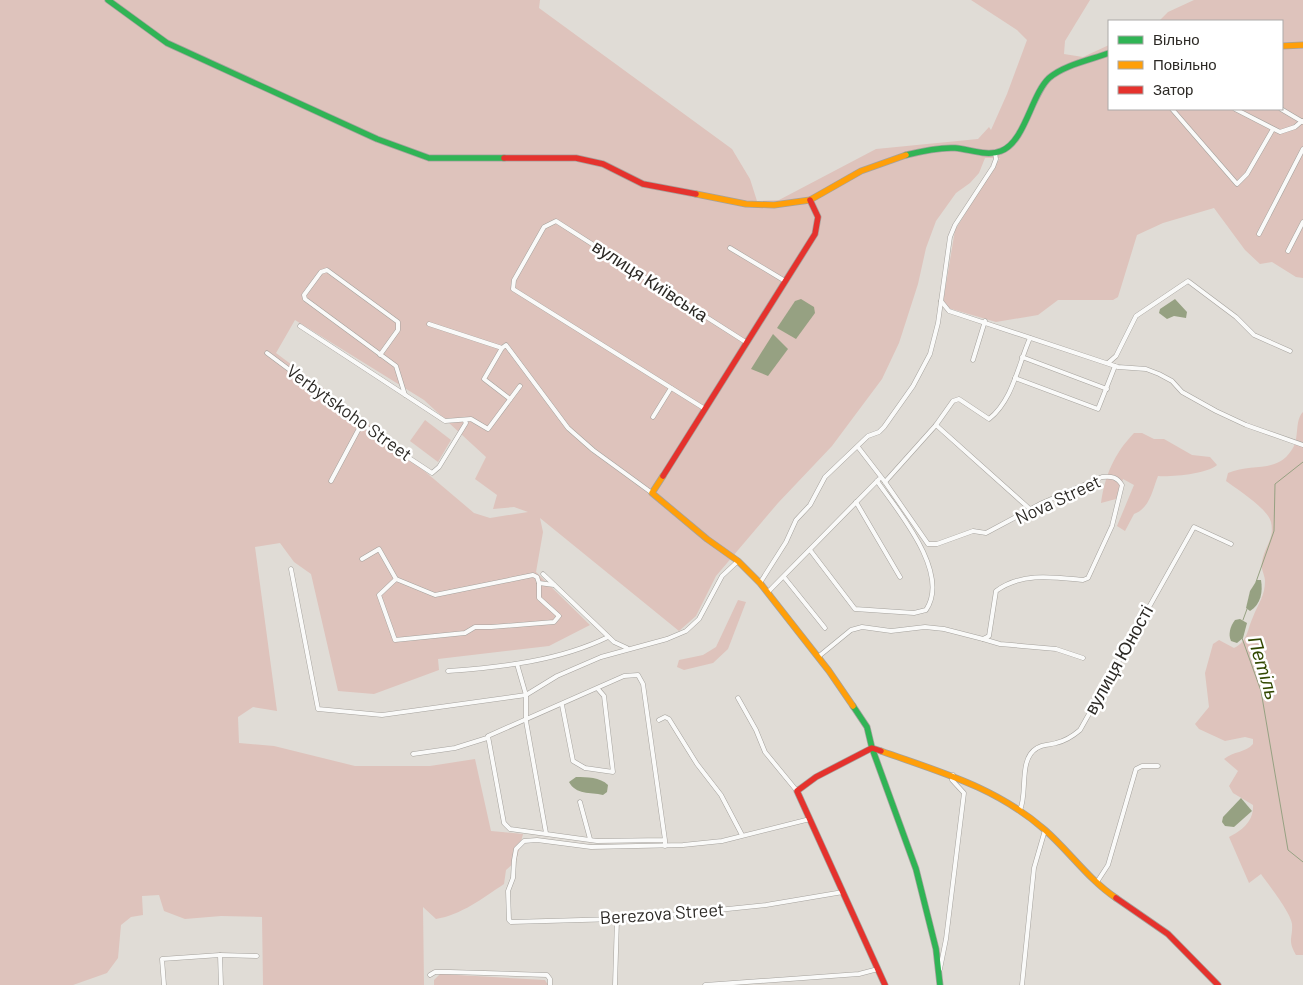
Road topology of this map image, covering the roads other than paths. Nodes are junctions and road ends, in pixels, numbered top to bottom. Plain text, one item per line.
1 (108, 0) edge
2 (1303, 45) edge
3 (1283, 46) edge
4 (1108, 53) edge
5 (1173, 110) edge
6 (1237, 110) edge
7 (1283, 110) edge
8 (1302, 121) edge
9 (1272, 129) junction
10 (1303, 149) edge
11 (995, 153) junction
12 (810, 200) junction
13 (1303, 222) edge
14 (1259, 234) dead end
15 (730, 248) dead end
16 (1288, 251) dead end
17 (785, 281) junction
18 (941, 301) junction
19 (985, 321) junction
20 (430, 324) dead end
21 (300, 326) dead end
22 (1030, 338) junction
23 (744, 341) junction
24 (502, 348) junction
25 (1290, 350) dead end
26 (267, 352) dead end
27 (380, 355) junction
28 (1022, 357) junction
29 (972, 360) dead end
30 (1108, 363) junction
31 (1115, 366) junction
32 (1015, 378) junction
33 (520, 386) dead end
34 (671, 388) junction
35 (1107, 389) junction
36 (405, 395) junction
37 (510, 399) junction
38 (705, 409) junction
39 (653, 417) dead end
40 (465, 421) junction
41 (362, 423) junction
42 (936, 425) junction
43 (1303, 445) edge
44 (858, 447) junction
45 (881, 477) junction
46 (331, 481) dead end
47 (877, 481) junction
48 (885, 482) junction
49 (652, 492) junction
50 (856, 502) junction
51 (1031, 510) junction
52 (1231, 544) dead end
53 (810, 550) junction
54 (362, 559) dead end
55 (738, 561) junction
56 (291, 569) dead end
57 (543, 574) dead end
58 (784, 577) junction
59 (900, 577) dead end
60 (396, 579) junction
61 (539, 583) junction
62 (760, 583) junction
63 (554, 584) junction
64 (768, 592) junction
65 (825, 628) dead end
66 (608, 637) junction
67 (983, 639) junction
68 (627, 648) junction
69 (818, 657) junction
70 (1084, 658) dead end
71 (517, 664) junction
72 (448, 671) dead end
73 (598, 688) junction
74 (526, 695) junction
75 (738, 698) dead end
76 (562, 705) junction
77 (659, 720) dead end
78 (526, 721) junction
79 (487, 738) junction
80 (872, 748) junction
81 (413, 754) dead end
82 (1158, 766) dead end
83 (953, 776) junction
84 (797, 791) junction
85 (580, 802) dead end
86 (1020, 810) junction
87 (810, 819) junction
88 (1045, 830) junction
89 (546, 833) junction
90 (742, 835) junction
91 (590, 839) junction
92 (665, 840) junction
93 (665, 846) junction
94 (1097, 882) junction
95 (843, 892) junction
96 (617, 918) junction
97 (220, 955) junction
98 (257, 956) dead end
99 (878, 969) junction
100 (939, 974) junction
101 (430, 975) dead end
102 (164, 985) edge
103 (221, 985) edge
104 (550, 985) edge
105 (615, 985) edge
106 (705, 985) edge
107 (716, 985) edge
108 (884, 985) edge
109 (940, 985) edge
110 (1022, 985) edge
111 (1218, 985) edge

1 - 12 street
2 - 3 street
4 - 11 street
5 - 9 street
6 - 9 street
7 - 8 street
8 - 9 street
10 - 14 street
11 - 12 street
11 - 18 street
12 - 17 street
13 - 16 street
15 - 17 street
17 - 23 street
18 - 19 street
18 - 44 street
19 - 22 street
19 - 29 street
20 - 24 street
21 - 36 street
22 - 28 street
22 - 30 street
23 - 34 street, вулиця Київська
23 - 38 street
24 - 37 street
24 - 49 street
25 - 30 street
26 - 41 street, Verbytskoho Street
27 - 27 street
27 - 36 street
28 - 32 street
28 - 35 street
30 - 31 street
31 - 35 street
31 - 43 street
32 - 35 street
32 - 42 street
33 - 37 street
34 - 38 street
34 - 39 street
36 - 40 street
37 - 40 street
38 - 49 street
40 - 41 street, Verbytskoho Street
41 - 46 street
42 - 48 street
42 - 51 street
44 - 45 street
44 - 62 street
45 - 47 street
45 - 48 street
47 - 50 street
47 - 53 street
48 - 51 street, Nova Street
49 - 55 street
50 - 53 street
50 - 59 street
51 - 67 street, Nova Street
52 - 86 street, вулиця Юності
53 - 58 street
54 - 60 street
55 - 62 street
55 - 68 street
56 - 74 street
57 - 63 street
58 - 64 street
58 - 65 street
60 - 61 street
60 - 61 street
61 - 63 street
62 - 64 street
63 - 66 street
64 - 69 street
66 - 68 street
66 - 71 street
67 - 69 street
67 - 70 street
68 - 74 street
69 - 80 street
71 - 72 street
71 - 74 street
73 - 76 street
73 - 76 street
73 - 92 street
74 - 78 street
75 - 84 street
76 - 78 street
77 - 90 street
78 - 79 street
78 - 89 street
79 - 81 street
79 - 89 street
80 - 83 street
80 - 84 street
80 - 100 street
82 - 94 street
83 - 86 street
83 - 100 street
84 - 87 street
85 - 91 street
86 - 88 street
87 - 90 street
87 - 95 street
88 - 94 street
88 - 110 street
89 - 91 street
90 - 93 street
91 - 92 street
92 - 93 street
93 - 96 street, Berezova Street
94 - 111 street
95 - 96 street, Berezova Street
95 - 99 street
96 - 105 street
97 - 98 street
97 - 102 street
97 - 103 street
99 - 107 street
99 - 108 street
100 - 109 street
101 - 104 street
106 - 107 street

